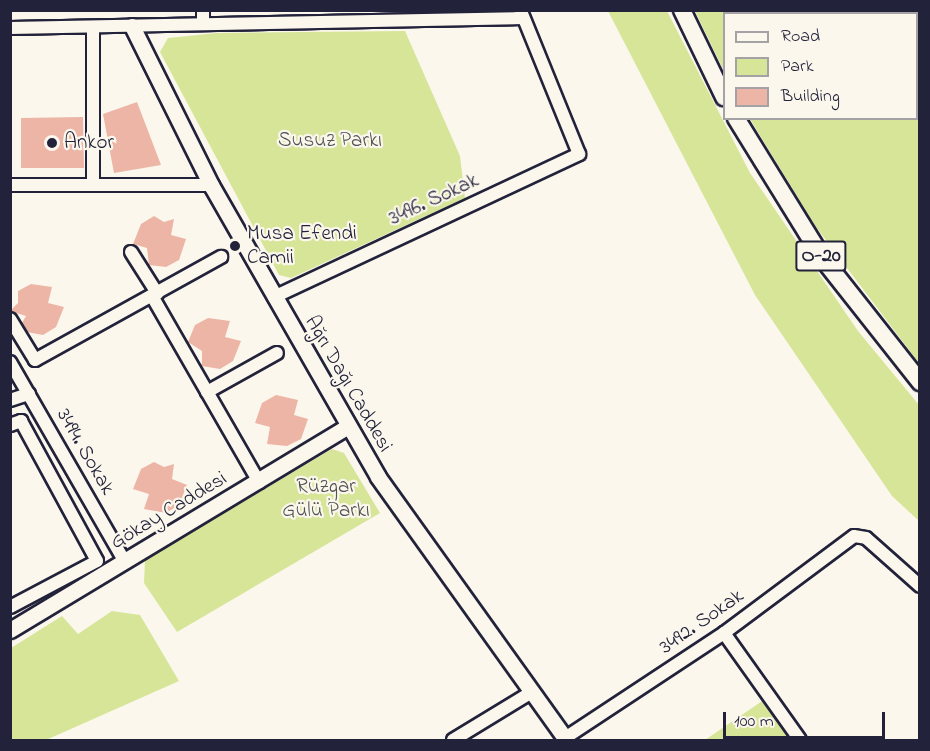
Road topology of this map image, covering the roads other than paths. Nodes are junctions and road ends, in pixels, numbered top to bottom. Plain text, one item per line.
1 (203, 10) edge
2 (682, 10) edge
3 (522, 14) edge
4 (203, 24) junction
5 (132, 26) junction
6 (93, 27) junction
7 (10, 28) edge
8 (723, 95) edge
9 (737, 120) edge
10 (10, 185) edge
11 (93, 185) junction
12 (212, 185) junction
13 (131, 252) dead end
14 (221, 257) dead end
15 (154, 295) junction
16 (274, 297) junction
17 (10, 320) edge
18 (276, 353) dead end
19 (10, 362) edge
20 (920, 382) edge
21 (207, 392) junction
22 (29, 394) junction
23 (10, 400) edge
24 (10, 425) edge
25 (348, 426) junction
26 (259, 482) junction
27 (125, 562) junction
28 (920, 586) edge
29 (10, 607) edge
30 (10, 630) edge
31 (724, 633) junction
32 (532, 692) junction
33 (566, 740) edge
34 (453, 741) edge
35 (800, 741) edge

1 - 4 street
2 - 8 highway
3 - 4 street
3 - 16 street, 3496. Sokak
4 - 5 street
5 - 6 street
5 - 12 main road, Ağrı Dağı Caddesi
6 - 7 street
6 - 11 street
9 - 20 highway, O-20
10 - 11 street
11 - 12 street
12 - 16 main road, Ağrı Dağı Caddesi
13 - 15 street
14 - 15 street
15 - 17 street
15 - 21 street
16 - 25 main road, Ağrı Dağı Caddesi
18 - 21 street
19 - 22 street, 3494. Sokak
21 - 26 street
22 - 23 street
22 - 27 street, 3494. Sokak
24 - 29 street
25 - 26 main road, Gökay Caddesi
25 - 32 main road, Ağrı Dağı Caddesi
26 - 27 main road, Gökay Caddesi
27 - 30 main road, Gökay Caddesi
28 - 31 street, 3492. Sokak
31 - 33 street, 3492. Sokak
31 - 35 street
32 - 33 main road, Ağrı Dağı Caddesi
32 - 34 street

